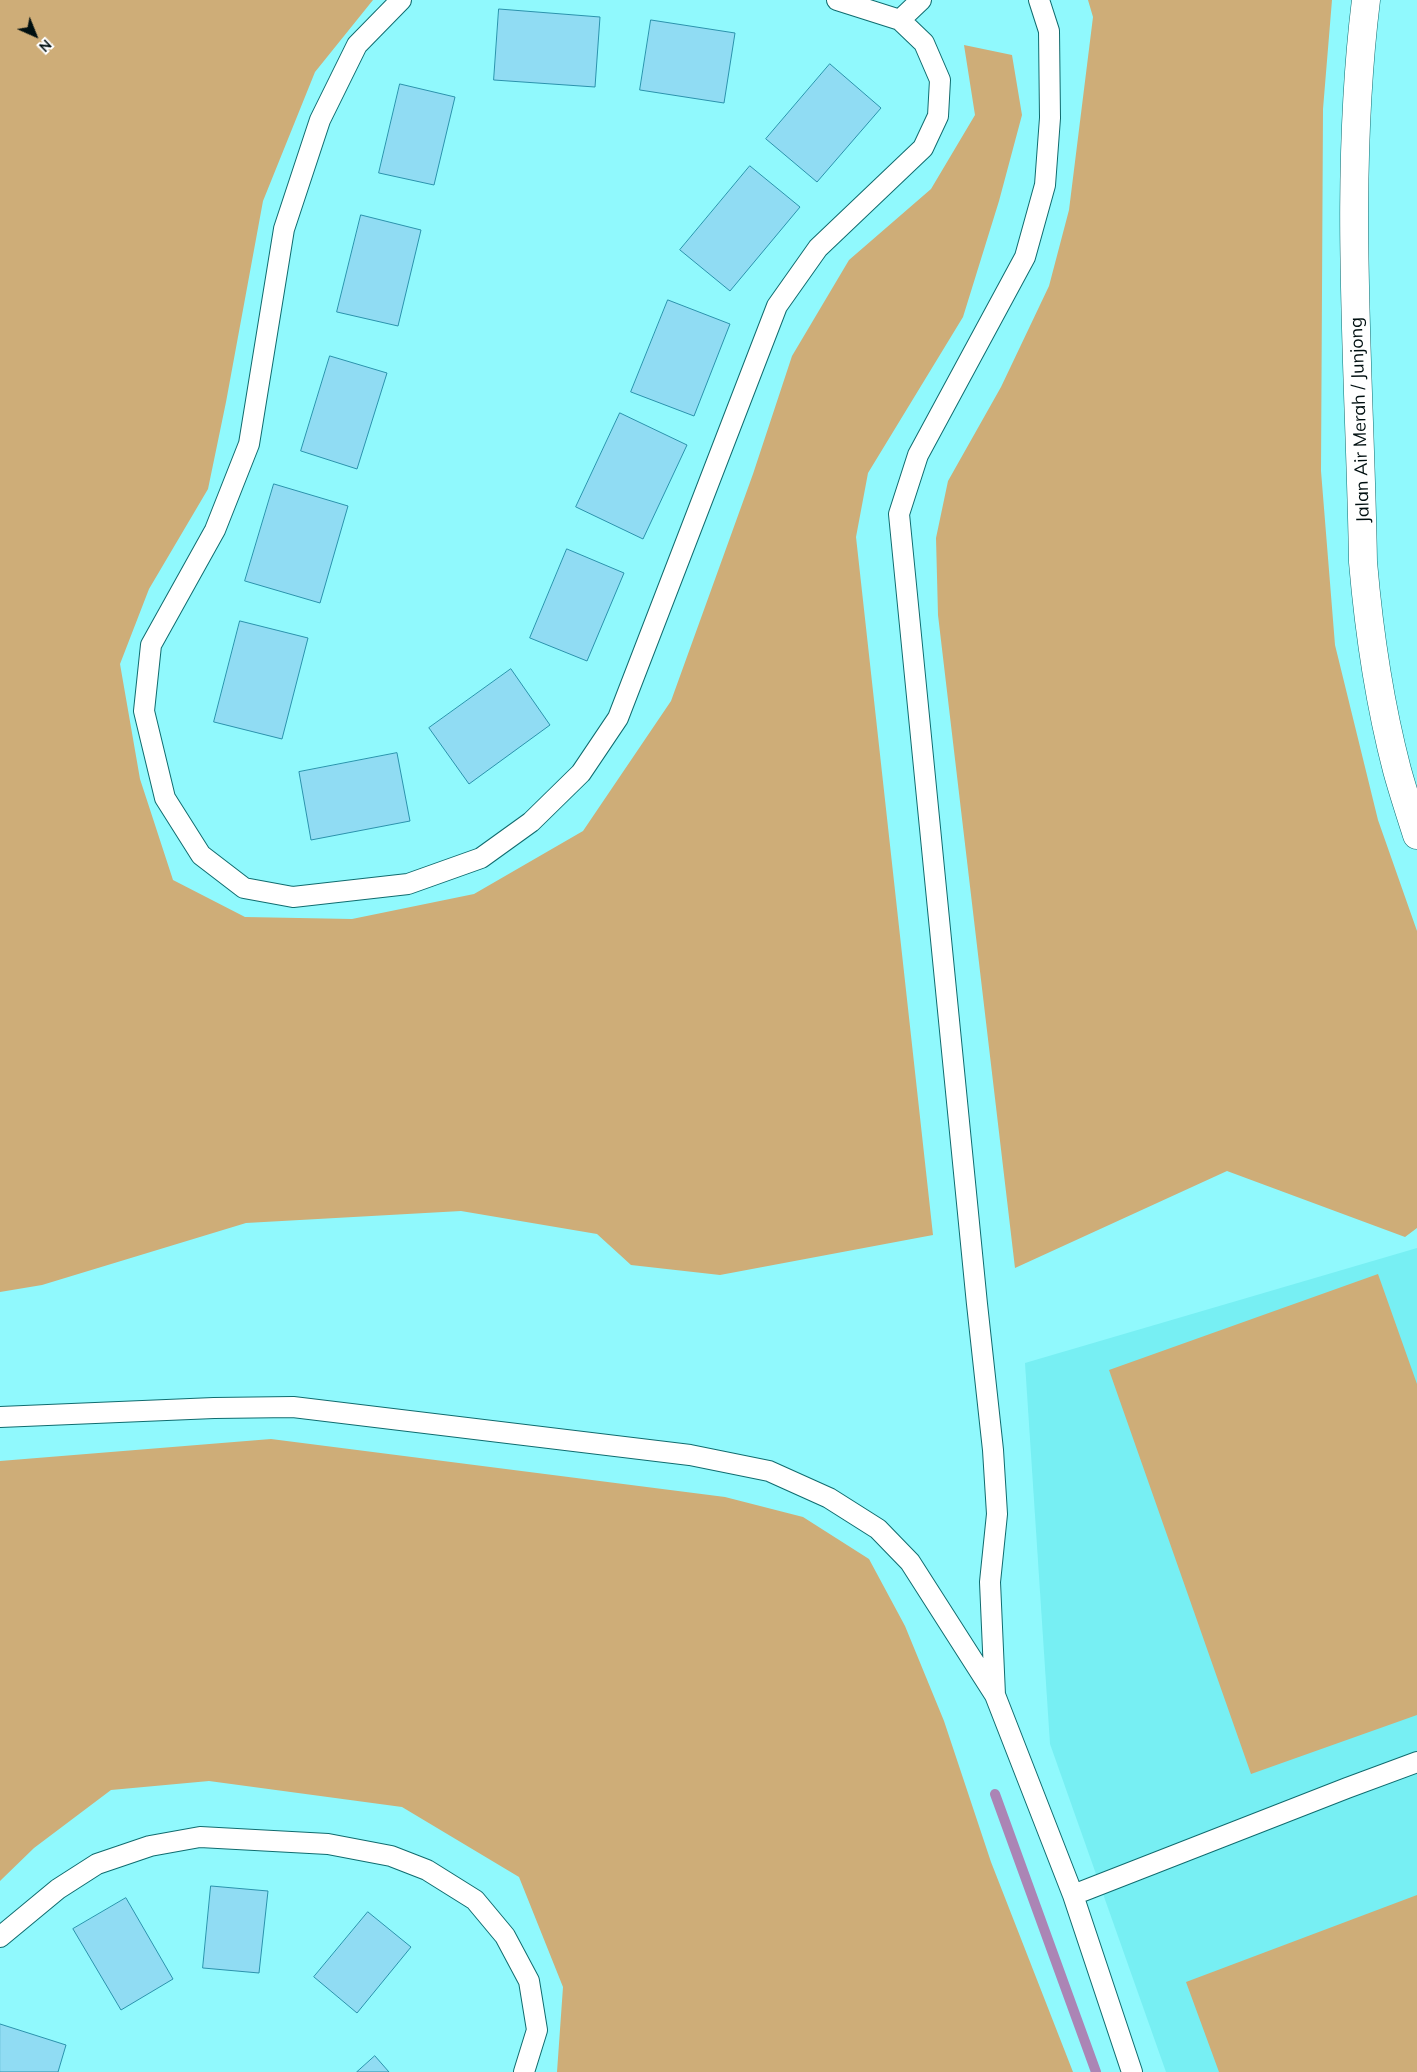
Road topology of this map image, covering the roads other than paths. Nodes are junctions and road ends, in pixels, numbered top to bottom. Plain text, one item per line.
1 (401, 0) edge
2 (837, 0) edge
3 (921, 0) edge
4 (1039, 0) edge
5 (1366, 0) edge
6 (900, 20) junction
7 (1417, 835) edge
8 (0, 1417) edge
9 (994, 1695) junction
10 (1417, 1762) edge
11 (1073, 1895) junction
12 (0, 1937) edge
13 (524, 2072) edge
14 (1132, 2072) edge

1 - 6 lane
2 - 6 lane
3 - 6 lane
4 - 9 lane
5 - 7 main road, Jalan Air Merah / Junjong
8 - 9 lane
9 - 11 lane
10 - 11 lane
11 - 14 lane
12 - 13 lane

